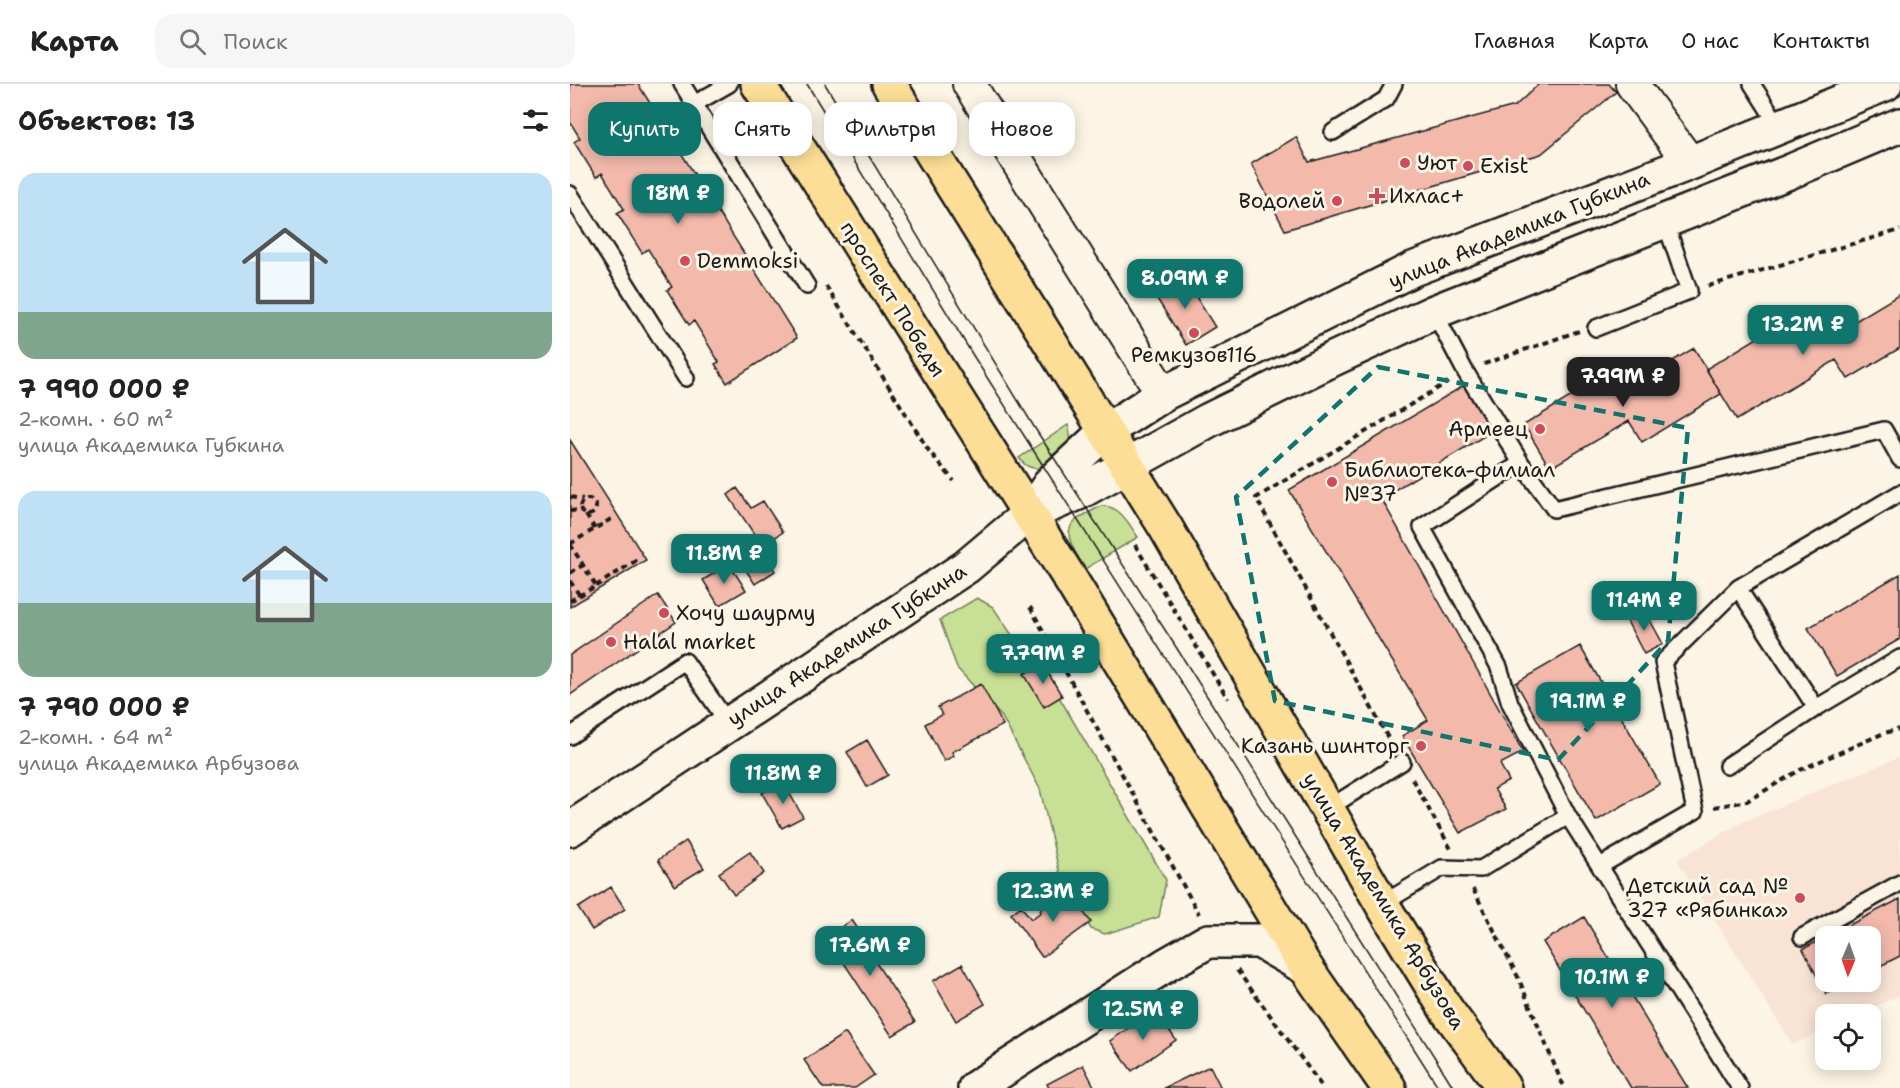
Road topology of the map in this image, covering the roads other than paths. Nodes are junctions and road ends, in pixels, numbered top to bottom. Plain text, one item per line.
1 (682, 84) edge
2 (729, 84) edge
3 (758, 84) edge
4 (889, 84) edge
5 (969, 84) edge
6 (1394, 84) edge
7 (1632, 84) edge
8 (1752, 84) edge
9 (1885, 84) edge
10 (693, 102) edge
11 (698, 102) edge
12 (701, 115) edge
13 (1900, 125) edge
14 (1780, 128) junction
15 (1332, 132) dead end
16 (1690, 163) junction
17 (570, 194) edge
18 (1665, 221) junction
19 (807, 286) dead end
20 (1434, 312) junction
21 (1592, 327) road end
22 (686, 378) dead end
23 (1163, 394) junction
24 (1107, 431) junction
25 (1900, 459) edge
26 (1521, 463) junction
27 (1128, 466) junction
28 (1900, 493) edge
29 (1029, 514) junction
30 (1738, 588) junction
31 (1900, 658) edge
32 (1816, 708) junction
33 (728, 723) junction
34 (570, 736) edge
35 (1402, 762) road end
36 (1727, 766) dead end
37 (1327, 809) junction
38 (1569, 816) junction
39 (570, 829) edge
40 (1600, 866) junction
41 (1900, 883) edge
42 (1382, 904) junction
43 (1802, 937) dead end
44 (1306, 968) junction
45 (975, 1088) edge
46 (1389, 1088) edge
47 (1504, 1088) edge
48 (1740, 1088) edge

1 - 10 lane
2 - 11 lane
3 - 29 main road, проспект Победы
4 - 24 main road
5 - 23 street
6 - 15 lane
7 - 16 street
8 - 14 lane
9 - 14 street, улица Академика Губкина
12 - 19 lane
13 - 18 street, улица Академика Губкина
14 - 16 street, улица Академика Губкина
16 - 23 street, улица Академика Губкина
17 - 22 lane
18 - 20 street, улица Академика Губкина
18 - 21 lane
20 - 26 lane
20 - 27 street, улица Академика Губкина
23 - 24 street, улица Академика Губкина
24 - 27 main road, улица Академика Арбузова
24 - 29 street, улица Академика Губкина
25 - 26 lane
26 - 38 lane
27 - 29 street, улица Академика Губкина
27 - 37 main road, улица Академика Арбузова
28 - 30 lane
29 - 33 street, улица Академика Губкина
29 - 44 main road
30 - 32 lane
30 - 40 lane
31 - 32 lane
32 - 36 lane
33 - 34 lane
33 - 39 street, улица Академика Губкина
35 - 37 lane
37 - 42 main road, улица Академика Арбузова
38 - 40 lane
38 - 42 lane
40 - 48 lane
41 - 43 lane
42 - 47 main road, улица Академика Арбузова
44 - 45 street
44 - 46 main road

